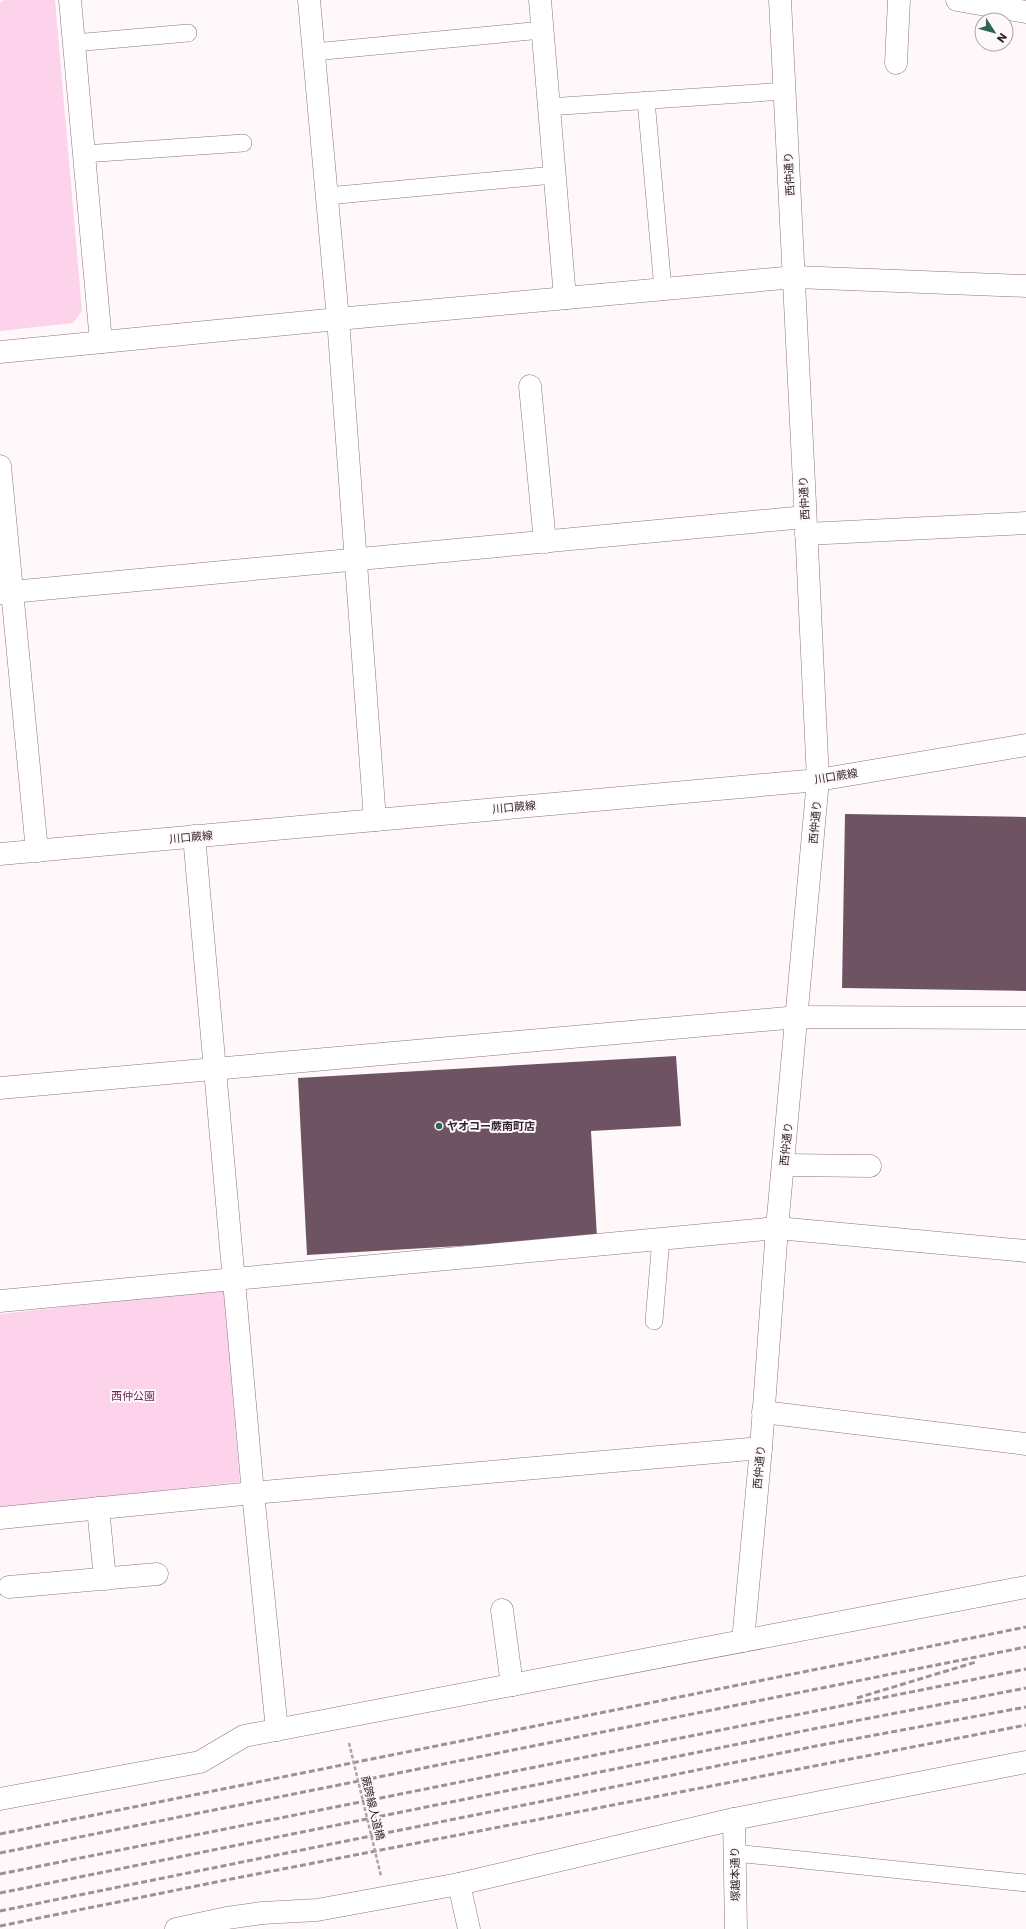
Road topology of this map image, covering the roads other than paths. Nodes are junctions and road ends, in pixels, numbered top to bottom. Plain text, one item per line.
1 (70, 0) edge
2 (309, 0) edge
3 (540, 0) edge
4 (780, 0) edge
5 (899, 0) edge
6 (958, 0) edge
7 (1026, 12) edge
8 (542, 30) junction
9 (188, 33) dead end
10 (74, 43) junction
11 (314, 52) junction
12 (896, 63) dead end
13 (785, 91) junction
14 (646, 100) junction
15 (548, 107) junction
16 (243, 143) dead end
17 (84, 154) junction
18 (554, 174) junction
19 (327, 196) junction
20 (795, 277) junction
21 (1026, 286) edge
22 (663, 289) junction
23 (565, 298) junction
24 (338, 319) junction
25 (100, 342) junction
26 (0, 352) edge
27 (530, 386) dead end
28 (0, 466) edge
29 (1026, 523) edge
30 (805, 525) junction
31 (545, 542) junction
32 (355, 560) junction
33 (6, 593) edge
34 (1026, 745) edge
35 (818, 780) junction
36 (375, 820) junction
37 (194, 836) junction
38 (37, 851) junction
39 (0, 854) edge
40 (798, 1017) junction
41 (1026, 1018) edge
42 (215, 1069) junction
43 (0, 1088) edge
44 (784, 1165) junction
45 (870, 1166) dead end
46 (778, 1228) junction
47 (661, 1238) junction
48 (1026, 1251) edge
49 (233, 1278) junction
50 (0, 1301) edge
51 (654, 1321) dead end
52 (763, 1412) junction
53 (1026, 1444) edge
54 (760, 1448) junction
55 (252, 1493) junction
56 (98, 1508) junction
57 (0, 1518) edge
58 (157, 1574) dead end
59 (105, 1579) junction
60 (9, 1587) dead end
61 (1026, 1587) edge
62 (502, 1610) dead end
63 (743, 1641) junction
64 (512, 1685) junction
65 (277, 1730) junction
66 (1026, 1762) edge
67 (0, 1799) edge
68 (734, 1819) junction
69 (735, 1853) junction
70 (1026, 1883) edge
71 (459, 1884) junction
72 (228, 1923) edge
73 (176, 1929) edge
74 (469, 1929) edge
75 (736, 1929) edge

1 - 10 street
2 - 11 street
3 - 8 street
4 - 13 street, 西仲通り
5 - 12 street
6 - 7 street
8 - 11 lane
8 - 15 street
9 - 10 lane
10 - 17 street
11 - 19 street
13 - 14 lane
13 - 20 street, 西仲通り
14 - 15 lane
14 - 22 lane
15 - 18 street
16 - 17 lane
17 - 25 street
18 - 19 lane
18 - 23 street
19 - 24 street
20 - 21 street
20 - 22 street
20 - 30 street, 西仲通り
22 - 23 street
23 - 24 street
24 - 25 street
24 - 32 street
25 - 26 street
27 - 31 street
28 - 33 street
29 - 30 street
30 - 31 street
30 - 35 street, 西仲通り
31 - 32 street
32 - 33 street
32 - 36 street
33 - 38 street
34 - 35 street, 川口蕨線
35 - 36 street, 川口蕨線
35 - 40 street, 西仲通り
36 - 37 street, 川口蕨線
37 - 38 street, 川口蕨線
37 - 42 street
38 - 39 street, 川口蕨線
40 - 41 street
40 - 42 street
40 - 44 street, 西仲通り
42 - 43 street
42 - 49 street
44 - 45 street
44 - 46 street, 西仲通り
46 - 47 street
46 - 48 street
46 - 52 street, 西仲通り
47 - 49 street
47 - 51 lane
49 - 50 street
49 - 55 street
52 - 53 street
52 - 54 street, 西仲通り
54 - 55 street
54 - 63 street, 西仲通り
55 - 56 street
55 - 65 street
56 - 57 street
56 - 59 street
58 - 59 street
59 - 60 street
61 - 63 street
62 - 64 street
63 - 64 street
64 - 65 street
65 - 67 street
66 - 68 street
68 - 69 street, 塚越本通り
68 - 71 street
69 - 70 lane
69 - 75 street, 塚越本通り
71 - 72 street
71 - 74 street
72 - 73 street

